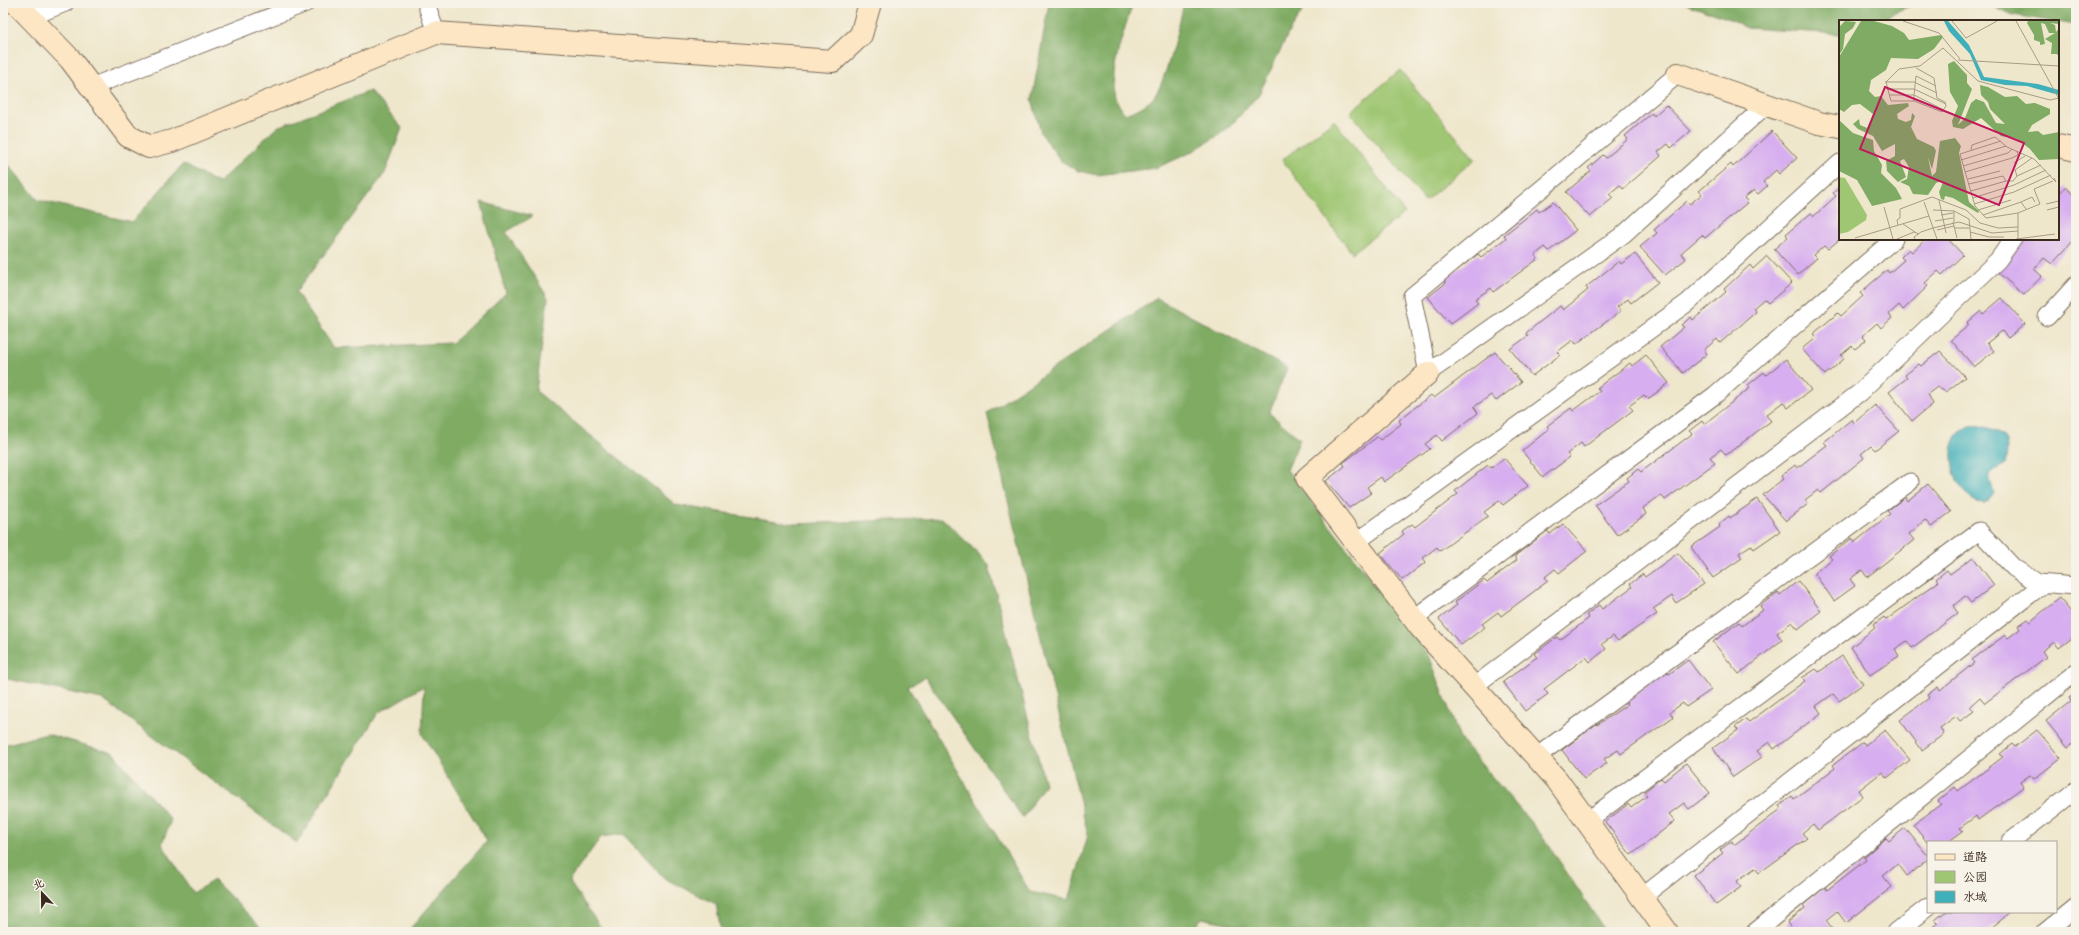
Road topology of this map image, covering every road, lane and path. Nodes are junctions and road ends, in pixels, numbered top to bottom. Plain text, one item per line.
1 (65, 3) edge
2 (306, 3) edge
3 (426, 3) edge
4 (870, 3) edge
5 (23, 10) edge
6 (436, 33) junction
7 (1678, 74) joint
8 (91, 87) junction
9 (1766, 104) junction
10 (1839, 127) edge
11 (2059, 146) edge
12 (2076, 150) edge
13 (1839, 164) edge
14 (1893, 240) edge
15 (2012, 240) edge
16 (2076, 285) edge
17 (2047, 316) dead end
18 (1428, 373) junction
19 (1910, 482) dead end
20 (1356, 542) junction
21 (2042, 585) junction
22 (2076, 586) edge
23 (1413, 619) junction
24 (2076, 672) edge
25 (1473, 687) junction
26 (1536, 757) junction
27 (2076, 790) edge
28 (1587, 821) junction
29 (2011, 841) edge
30 (1642, 897) junction
31 (2076, 907) edge
32 (1927, 908) edge
33 (1667, 932) edge
34 (1756, 932) edge
35 (1896, 932) edge
36 (2045, 932) edge

1 - 5 street
2 - 8 street
3 - 6 street
4 - 6 street
5 - 8 street
6 - 8 street
7 - 9 street
7 - 18 street
9 - 10 street
9 - 18 street
11 - 12 street
13 - 20 street
14 - 23 street
15 - 25 street
16 - 17 street
18 - 20 street
19 - 26 street
20 - 23 street
21 - 22 street
21 - 28 street
21 - 30 street
23 - 25 street
24 - 34 street
25 - 26 street
26 - 28 street
27 - 29 street
28 - 30 street
30 - 33 street
31 - 36 street
32 - 35 street

